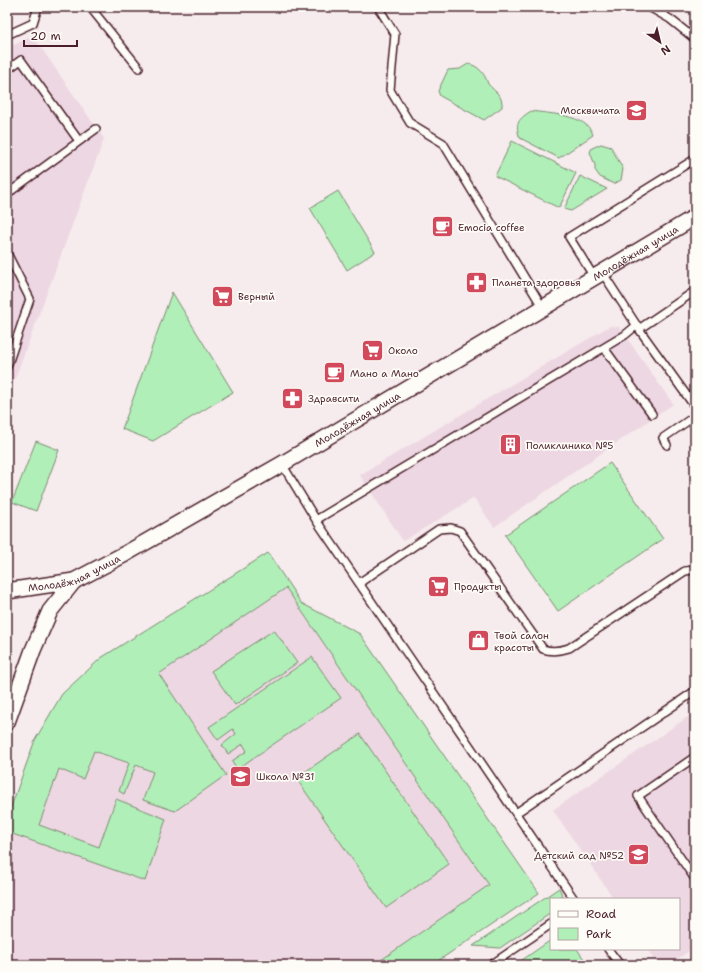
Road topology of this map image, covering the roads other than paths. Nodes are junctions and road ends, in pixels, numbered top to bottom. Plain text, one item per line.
1 (38, 7) edge
2 (90, 7) edge
3 (378, 7) edge
4 (649, 7) edge
5 (7, 34) edge
6 (695, 39) edge
7 (139, 68) dead end
8 (7, 70) edge
9 (96, 128) dead end
10 (79, 142) junction
11 (695, 159) edge
12 (7, 194) edge
13 (695, 217) edge
14 (7, 253) edge
15 (598, 275) junction
16 (695, 291) edge
17 (543, 308) junction
18 (638, 327) junction
19 (604, 348) junction
20 (7, 364) edge
21 (695, 407) edge
22 (652, 414) dead end
23 (695, 416) edge
24 (667, 445) dead end
25 (282, 464) junction
26 (316, 520) junction
27 (695, 570) edge
28 (74, 581) junction
29 (359, 583) junction
30 (7, 591) edge
31 (695, 691) edge
32 (10, 701) edge
33 (7, 722) edge
34 (695, 757) edge
35 (516, 813) junction
36 (695, 879) edge
37 (573, 898) edge
38 (550, 925) edge
39 (609, 950) edge
40 (491, 965) edge
41 (620, 965) edge

1 - 5 lane
2 - 7 lane
3 - 17 lane
4 - 6 lane
8 - 10 lane
9 - 10 lane
10 - 12 lane
11 - 15 lane
13 - 15 street, Молодёжная улица
14 - 20 lane
15 - 17 street, Молодёжная улица
15 - 18 lane
16 - 18 lane
17 - 25 street, Молодёжная улица
18 - 19 lane
18 - 21 lane
19 - 22 lane
19 - 26 lane
23 - 24 lane
25 - 26 lane
25 - 28 street, Молодёжная улица
26 - 29 lane
27 - 29 lane
28 - 30 street, Молодёжная улица
28 - 32 street
29 - 35 lane
31 - 35 lane
32 - 33 street
34 - 36 lane
35 - 37 lane
38 - 40 lane
39 - 41 lane

